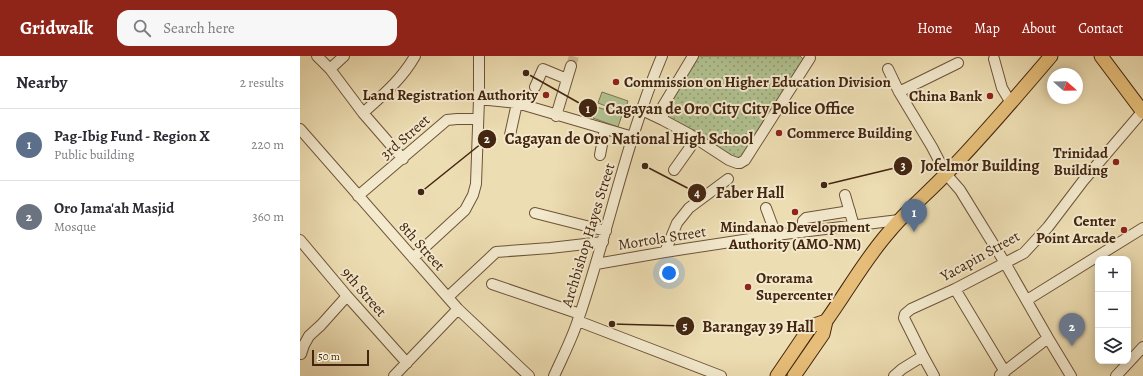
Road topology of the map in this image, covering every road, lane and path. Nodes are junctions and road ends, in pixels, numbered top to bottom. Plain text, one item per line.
1 (317, 56) edge
2 (344, 56) edge
3 (415, 56) edge
4 (479, 56) edge
5 (662, 56) edge
6 (693, 56) edge
7 (1051, 56) edge
8 (1101, 56) edge
9 (810, 57) edge
10 (994, 59) dead end
11 (958, 62) dead end
12 (571, 66) tunnel mouth
13 (330, 69) junction
14 (888, 69) dead end
15 (566, 79) junction
16 (535, 87) dead end
17 (899, 92) junction
18 (479, 99) junction
19 (1011, 103) junction
20 (517, 104) junction
21 (642, 110) junction
22 (1143, 112) edge
23 (363, 113) junction
24 (556, 116) junction
25 (478, 119) junction
26 (663, 120) junction
27 (300, 129) edge
28 (604, 129) junction
29 (510, 135) dead end
30 (632, 137) junction
31 (696, 139) junction
32 (600, 155) dead end
33 (403, 159) junction
34 (674, 170) dead end
35 (946, 174) junction
36 (728, 179) dead end
37 (845, 195) dead end
38 (358, 196) junction
39 (766, 208) dead end
40 (850, 211) junction
41 (535, 213) dead end
42 (899, 220) junction
43 (854, 226) junction
44 (1143, 228) edge
45 (606, 231) junction
46 (803, 232) junction
47 (776, 235) junction
48 (300, 240) edge
49 (603, 242) junction
50 (665, 252) junction
51 (413, 258) junction
52 (1005, 263) junction
53 (596, 264) junction
54 (492, 284) dead end
55 (955, 289) junction
56 (347, 296) junction
57 (448, 297) junction
58 (1027, 300) junction
59 (458, 309) junction
60 (579, 317) junction
61 (826, 321) junction
62 (1048, 338) junction
63 (1143, 347) edge
64 (301, 354) dead end
65 (923, 356) junction
66 (406, 363) junction
67 (1002, 374) edge
68 (394, 376) edge
69 (529, 376) edge
70 (554, 376) edge
71 (721, 376) edge
72 (778, 376) edge
73 (794, 376) edge
74 (894, 376) edge
75 (934, 376) edge
76 (1071, 376) edge
77 (1116, 376) edge

1 - 13 street
2 - 13 street
3 - 23 street
4 - 18 street
5 - 21 street, Archbishop Hayes Street
6 - 26 street
7 - 19 main road
8 - 22 main road
9 - 31 street
10 - 19 street
11 - 17 street
12 - 15 street
13 - 23 street
14 - 17 street
15 - 16 street
15 - 24 street
17 - 35 street
18 - 20 street
18 - 25 street
19 - 35 main road
20 - 24 street
20 - 29 street
21 - 26 street
21 - 30 street, Archbishop Hayes Street
22 - 52 street, Yacapin Street
23 - 33 street
24 - 28 street
25 - 33 street, 3rd Street
25 - 51 street
26 - 31 street
27 - 38 street, 8th Street
28 - 30 street
28 - 32 street
30 - 45 street, Archbishop Hayes Street
31 - 34 street
33 - 38 street, 3rd Street
35 - 42 main road
35 - 52 street
36 - 50 street
37 - 40 street
38 - 51 street, 8th Street
39 - 47 street
40 - 43 street
40 - 46 street
41 - 45 street
42 - 43 street, Mortola Street
42 - 61 main road
43 - 46 street, Mortola Street
44 - 58 street
45 - 49 street, Archbishop Hayes Street
46 - 47 street, Mortola Street
47 - 50 street, Mortola Street
48 - 56 street, 9th Street
49 - 53 street, Archbishop Hayes Street
49 - 57 street
50 - 53 street, Mortola Street
51 - 57 street, 8th Street
52 - 55 street, Yacapin Street
52 - 58 street
53 - 60 street, Archbishop Hayes Street
54 - 60 street
55 - 65 street, Yacapin Street
55 - 67 street
56 - 64 street
56 - 66 street, 9th Street
57 - 59 street, 8th Street
58 - 62 street
59 - 66 street
59 - 69 street, 8th Street
60 - 70 street, Archbishop Hayes Street
60 - 71 street
61 - 72 main road
61 - 73 main road
62 - 67 street
62 - 76 street
63 - 77 street
65 - 74 street
65 - 75 street
66 - 68 street

